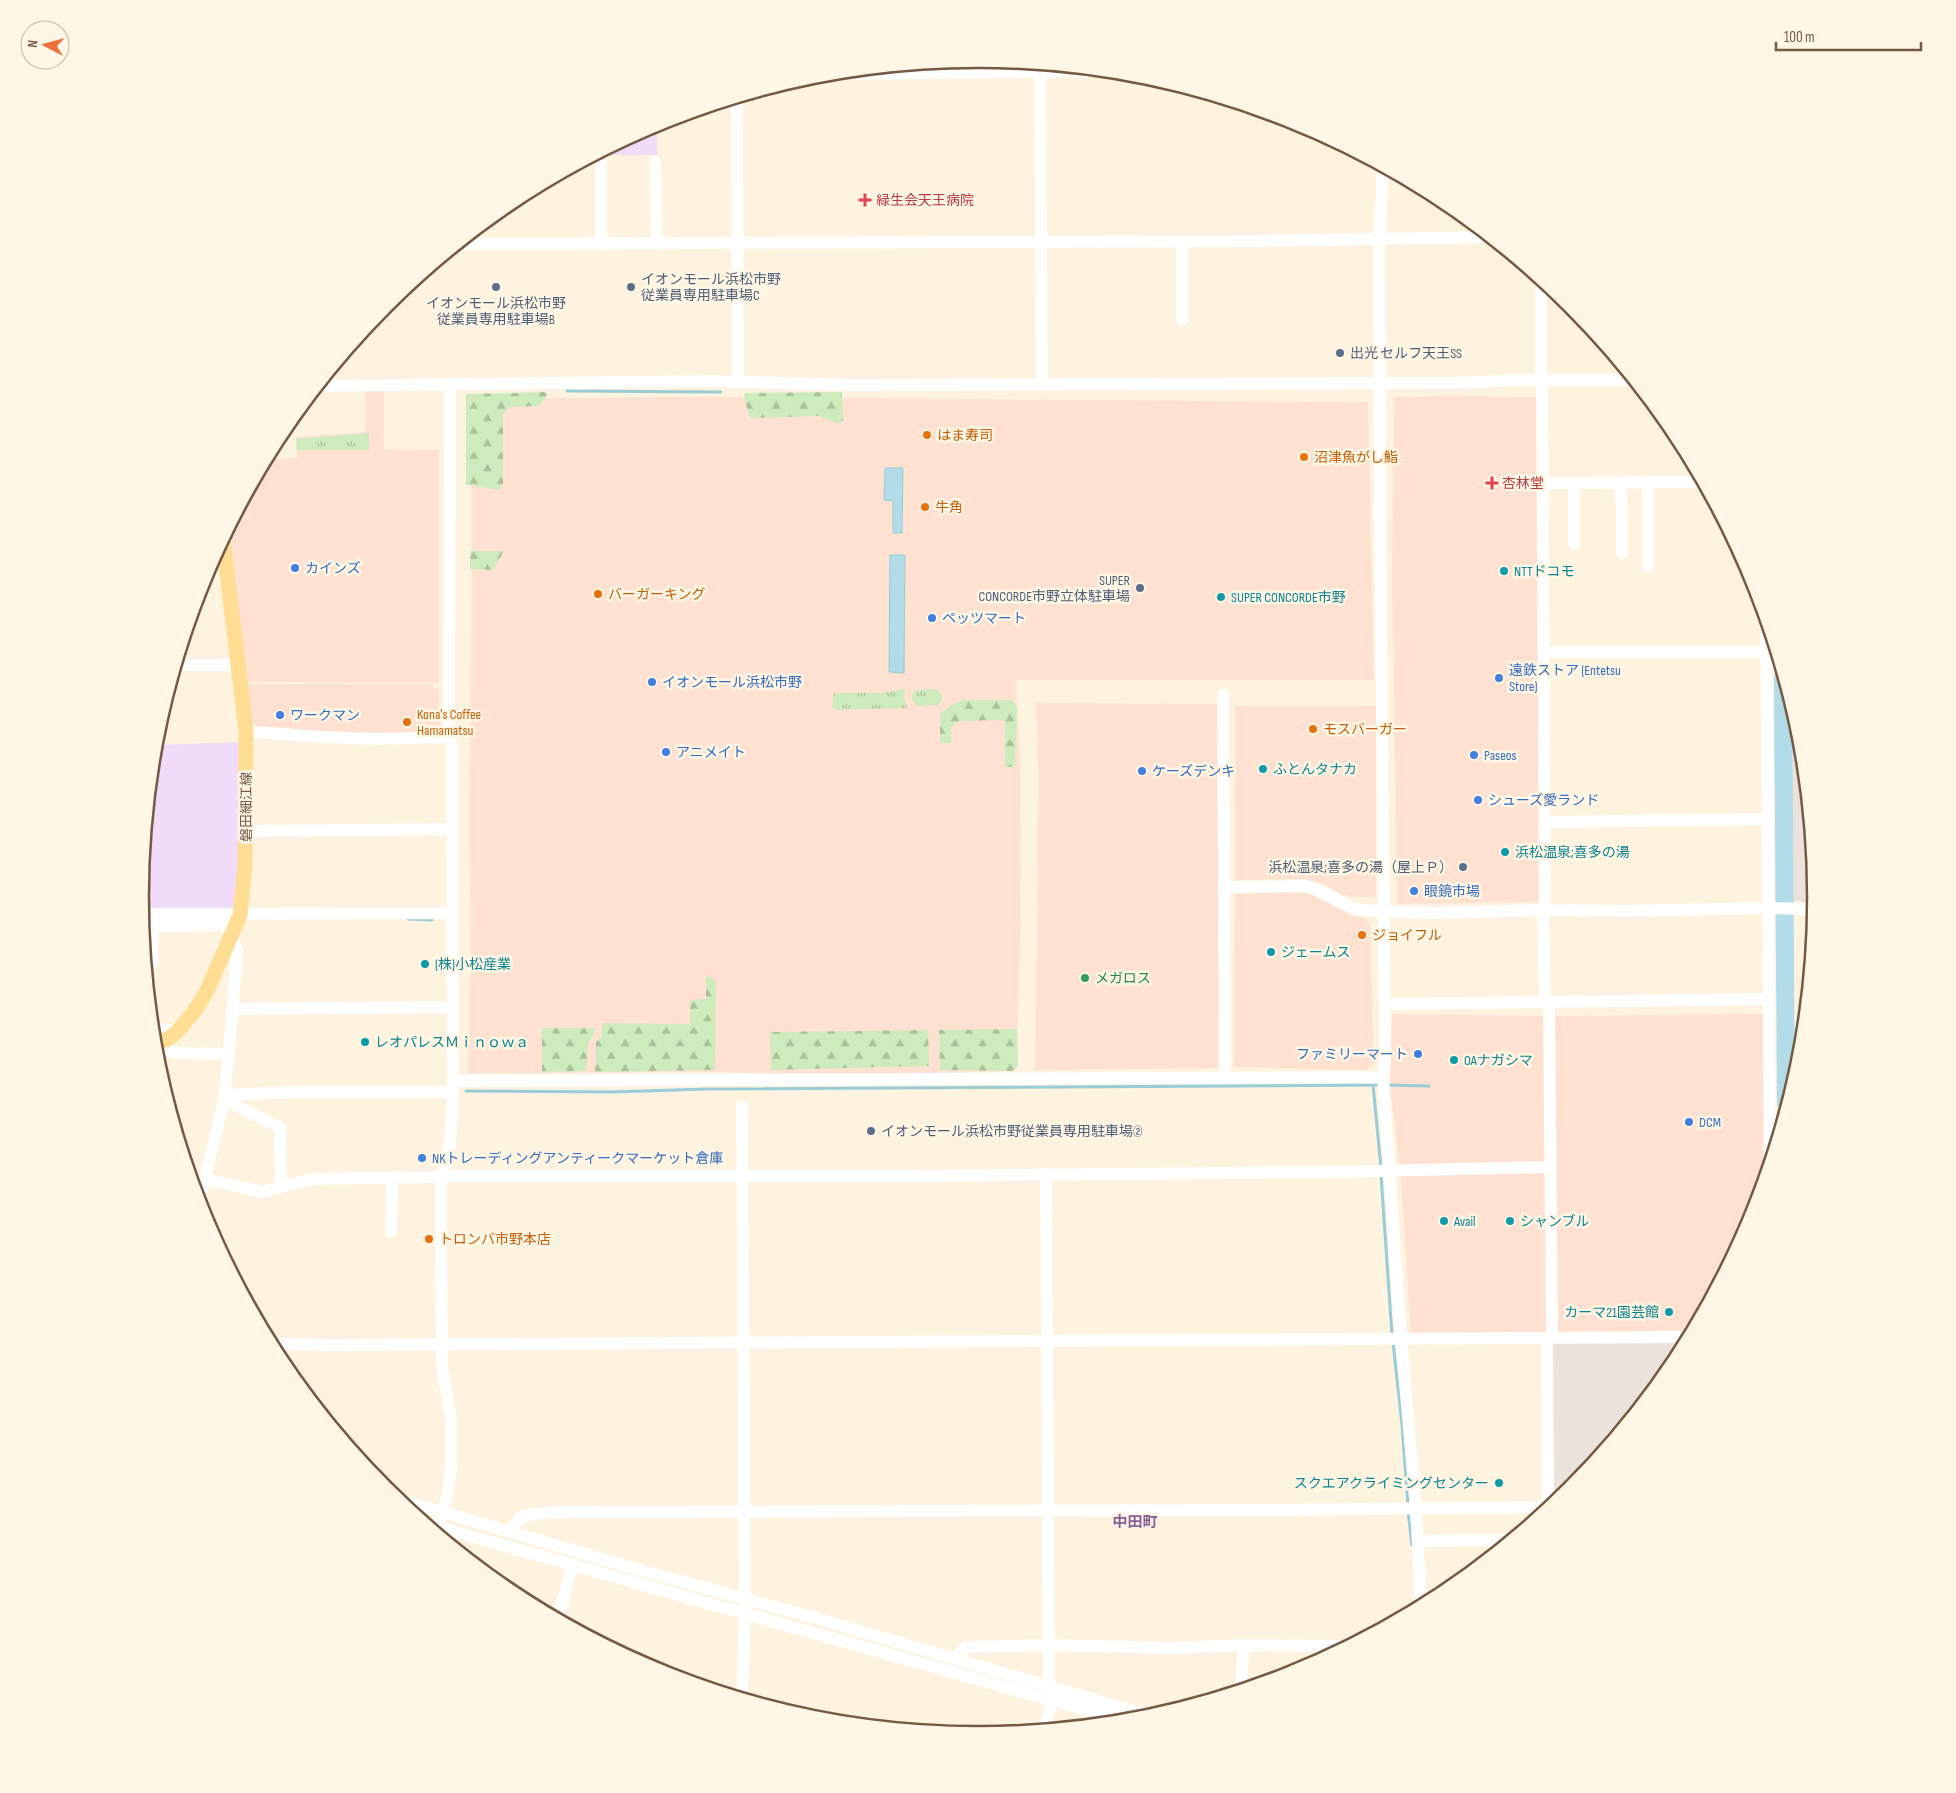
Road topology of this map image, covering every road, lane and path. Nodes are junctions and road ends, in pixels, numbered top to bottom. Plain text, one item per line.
1 (1015, 69) edge
2 (1040, 70) edge
3 (898, 72) edge
4 (737, 104) edge
5 (601, 162) dead end
6 (656, 162) dead end
7 (1383, 173) edge
8 (1480, 237) edge
9 (1379, 239) junction
10 (1041, 240) junction
11 (1182, 241) junction
12 (737, 243) junction
13 (467, 244) edge
14 (601, 244) junction
15 (656, 244) junction
16 (1541, 288) edge
17 (1182, 320) dead end
18 (1626, 380) edge
19 (738, 381) junction
20 (1042, 383) junction
21 (1379, 383) junction
22 (450, 384) junction
23 (1541, 385) junction
24 (325, 386) edge
25 (1621, 482) junction
26 (1648, 482) junction
27 (1696, 482) edge
28 (1541, 483) junction
29 (1574, 483) junction
30 (1574, 544) dead end
31 (224, 552) edge
32 (1622, 553) dead end
33 (1648, 565) dead end
34 (1766, 640) edge
35 (1543, 652) junction
36 (1766, 652) junction
37 (182, 665) edge
38 (237, 665) junction
39 (1223, 695) dead end
40 (246, 731) junction
41 (450, 737) junction
42 (1767, 819) junction
43 (1544, 822) junction
44 (451, 829) junction
45 (246, 831) junction
46 (1225, 887) junction
47 (1768, 908) junction
48 (1545, 910) junction
49 (1806, 910) edge
50 (1384, 912) junction
51 (452, 913) junction
52 (149, 920) edge
53 (235, 926) junction
54 (151, 945) edge
55 (152, 962) dead end
56 (1768, 999) junction
57 (1549, 1002) junction
58 (1385, 1004) junction
59 (452, 1007) junction
60 (232, 1009) junction
61 (160, 1029) edge
62 (178, 1031) junction
63 (162, 1041) edge
64 (163, 1047) edge
65 (229, 1054) junction
66 (1377, 1077) junction
67 (1225, 1078) junction
68 (453, 1087) junction
69 (223, 1097) junction
70 (742, 1107) dead end
71 (1770, 1141) edge
72 (1550, 1167) junction
73 (1391, 1170) junction
74 (1046, 1173) junction
75 (744, 1175) junction
76 (441, 1176) junction
77 (198, 1178) edge
78 (392, 1178) junction
79 (199, 1179) edge
80 (281, 1187) junction
81 (391, 1232) dead end
82 (1680, 1337) edge
83 (1550, 1338) junction
84 (1402, 1339) junction
85 (1047, 1341) junction
86 (743, 1343) junction
87 (281, 1344) edge
88 (441, 1345) junction
89 (1549, 1497) edge
90 (414, 1504) edge
91 (1539, 1507) edge
92 (1416, 1508) junction
93 (1048, 1509) junction
94 (744, 1510) junction
95 (442, 1512) junction
96 (437, 1525) edge
97 (445, 1531) edge
98 (509, 1531) junction
99 (1418, 1540) junction
100 (1500, 1540) edge
101 (574, 1564) junction
102 (1421, 1597) edge
103 (744, 1600) junction
104 (560, 1612) edge
105 (745, 1614) junction
106 (1049, 1645) junction
107 (1244, 1645) junction
108 (1332, 1646) edge
109 (954, 1658) junction
110 (1241, 1683) edge
111 (1049, 1686) junction
112 (742, 1691) edge
113 (1052, 1701) junction
114 (1133, 1711) edge
115 (1105, 1715) edge
116 (1046, 1722) edge

1 - 3 street
2 - 10 street
4 - 12 street
5 - 14 street
6 - 15 street
7 - 9 street
8 - 9 street
9 - 11 street
9 - 21 street
10 - 11 street
10 - 12 street
10 - 20 street
11 - 17 street
12 - 15 street
12 - 19 street
13 - 14 street
14 - 15 street
16 - 23 street
18 - 23 street
19 - 20 street
19 - 22 street
20 - 21 street
21 - 23 street
21 - 50 street
22 - 24 street
22 - 41 street
23 - 28 street
25 - 26 street
25 - 29 street
25 - 32 street
26 - 27 street
26 - 33 street
28 - 29 street
28 - 35 street
29 - 30 street
31 - 38 main road, 磐田細江線
34 - 36 street
35 - 36 street
35 - 43 street
36 - 42 street
37 - 38 street
38 - 40 main road, 磐田細江線
39 - 46 street
40 - 41 street
40 - 45 main road, 磐田細江線
41 - 44 street
42 - 43 street
42 - 47 street
43 - 48 street
44 - 45 street
44 - 51 street
45 - 53 main road, 磐田細江線
46 - 50 street
46 - 67 street
47 - 48 street
47 - 49 street
47 - 56 street
48 - 50 street
48 - 57 street
50 - 58 street
51 - 53 street
51 - 59 street
52 - 53 street
53 - 60 street
53 - 62 main road, 磐田細江線
54 - 55 street
56 - 57 street
56 - 71 street
57 - 58 street
57 - 72 street
58 - 66 street
59 - 60 street
59 - 68 street
60 - 65 street
61 - 62 street
62 - 63 main road, 磐田細江線
64 - 65 street
65 - 69 street
66 - 67 street
66 - 73 street
67 - 68 street
68 - 69 street
68 - 76 street
69 - 77 street
69 - 80 street
70 - 75 street
72 - 73 street
72 - 83 street
73 - 74 street
73 - 84 street
74 - 75 street
74 - 85 street
75 - 76 street
75 - 86 street
76 - 78 street
76 - 88 street
78 - 80 street
78 - 81 street
79 - 80 street
82 - 83 street
83 - 84 street
83 - 89 street
84 - 85 street
84 - 92 street
85 - 86 street
85 - 93 street
86 - 88 street
86 - 94 street
87 - 88 street
88 - 95 street
90 - 95 street
91 - 92 street
92 - 93 street
92 - 99 street
93 - 94 street
93 - 106 street
94 - 98 street
94 - 103 street
95 - 96 street
95 - 98 street
97 - 101 street
98 - 103 street
99 - 100 street
99 - 102 street
101 - 104 street
101 - 105 street
103 - 105 street
103 - 109 street
105 - 112 street
105 - 113 street
106 - 107 street
106 - 109 street
106 - 111 street
107 - 108 street
107 - 110 street
109 - 111 street
111 - 114 street
113 - 115 street
113 - 116 street

